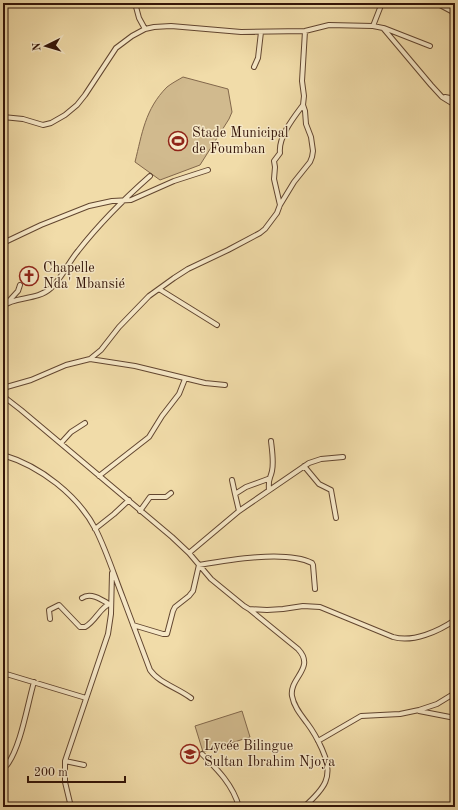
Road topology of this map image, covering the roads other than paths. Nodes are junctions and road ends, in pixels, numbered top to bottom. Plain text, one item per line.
1 (135, 3) edge
2 (382, 3) edge
3 (430, 3) edge
4 (455, 13) edge
5 (373, 26) junction
6 (383, 28) junction
7 (146, 29) junction
8 (261, 32) junction
9 (305, 32) junction
10 (430, 46) dead end
11 (254, 67) dead end
12 (442, 97) junction
13 (455, 99) edge
14 (303, 104) junction
15 (455, 105) edge
16 (3, 117) edge
17 (208, 170) dead end
18 (150, 176) dead end
19 (121, 202) junction
20 (280, 204) junction
21 (3, 243) edge
22 (20, 285) dead end
23 (159, 289) junction
24 (7, 302) junction
25 (3, 306) edge
26 (217, 325) dead end
27 (90, 359) junction
28 (185, 379) junction
29 (225, 385) dead end
30 (3, 388) edge
31 (3, 396) edge
32 (85, 423) dead end
33 (270, 441) dead end
34 (61, 443) junction
35 (3, 455) edge
36 (343, 457) dead end
37 (304, 466) junction
38 (99, 476) junction
39 (268, 479) junction
40 (232, 480) dead end
41 (269, 490) junction
42 (171, 493) dead end
43 (236, 494) junction
44 (129, 500) junction
45 (140, 510) junction
46 (239, 511) junction
47 (336, 518) dead end
48 (95, 528) junction
49 (189, 554) junction
50 (199, 565) junction
51 (112, 571) junction
52 (315, 589) dead end
53 (82, 598) dead end
54 (110, 603) junction
55 (249, 609) junction
56 (50, 619) dead end
57 (455, 620) edge
58 (133, 626) junction
59 (3, 673) edge
60 (34, 682) junction
61 (455, 693) edge
62 (86, 698) junction
63 (191, 698) dead end
64 (419, 710) junction
65 (455, 718) edge
66 (318, 741) junction
67 (202, 754) dead end
68 (65, 761) junction
69 (7, 765) dead end
70 (84, 765) dead end
71 (71, 807) edge
72 (239, 807) edge
73 (304, 807) edge

1 - 7 street
2 - 5 street
3 - 4 street
5 - 6 street
5 - 9 street
6 - 10 street
6 - 12 street
7 - 8 street
7 - 16 street
8 - 9 street
8 - 11 street
9 - 14 street
12 - 13 street
12 - 15 street
14 - 20 street
14 - 20 street
17 - 19 street
18 - 19 street
19 - 21 street
19 - 24 street
20 - 23 street
22 - 24 street
23 - 26 street
23 - 27 street
24 - 25 street
27 - 28 street
27 - 30 street
28 - 29 street
28 - 38 street
31 - 34 street
32 - 34 street
33 - 39 street
34 - 38 street
35 - 48 street
36 - 37 street
37 - 41 street
37 - 47 street
38 - 44 street
39 - 41 street
39 - 43 street
40 - 43 street
41 - 46 street
42 - 45 street
43 - 46 street
44 - 45 street
44 - 48 street
45 - 49 street
46 - 49 street
48 - 51 street
49 - 50 street
50 - 52 street
50 - 55 street
50 - 58 street
51 - 54 street
51 - 58 street
53 - 54 street
54 - 56 street
54 - 62 street
55 - 57 street
55 - 66 street
58 - 63 street
59 - 60 street
60 - 62 street
60 - 69 street
61 - 64 street
62 - 68 street
64 - 65 street
64 - 66 street
66 - 73 street
67 - 72 street
68 - 70 street
68 - 71 street

